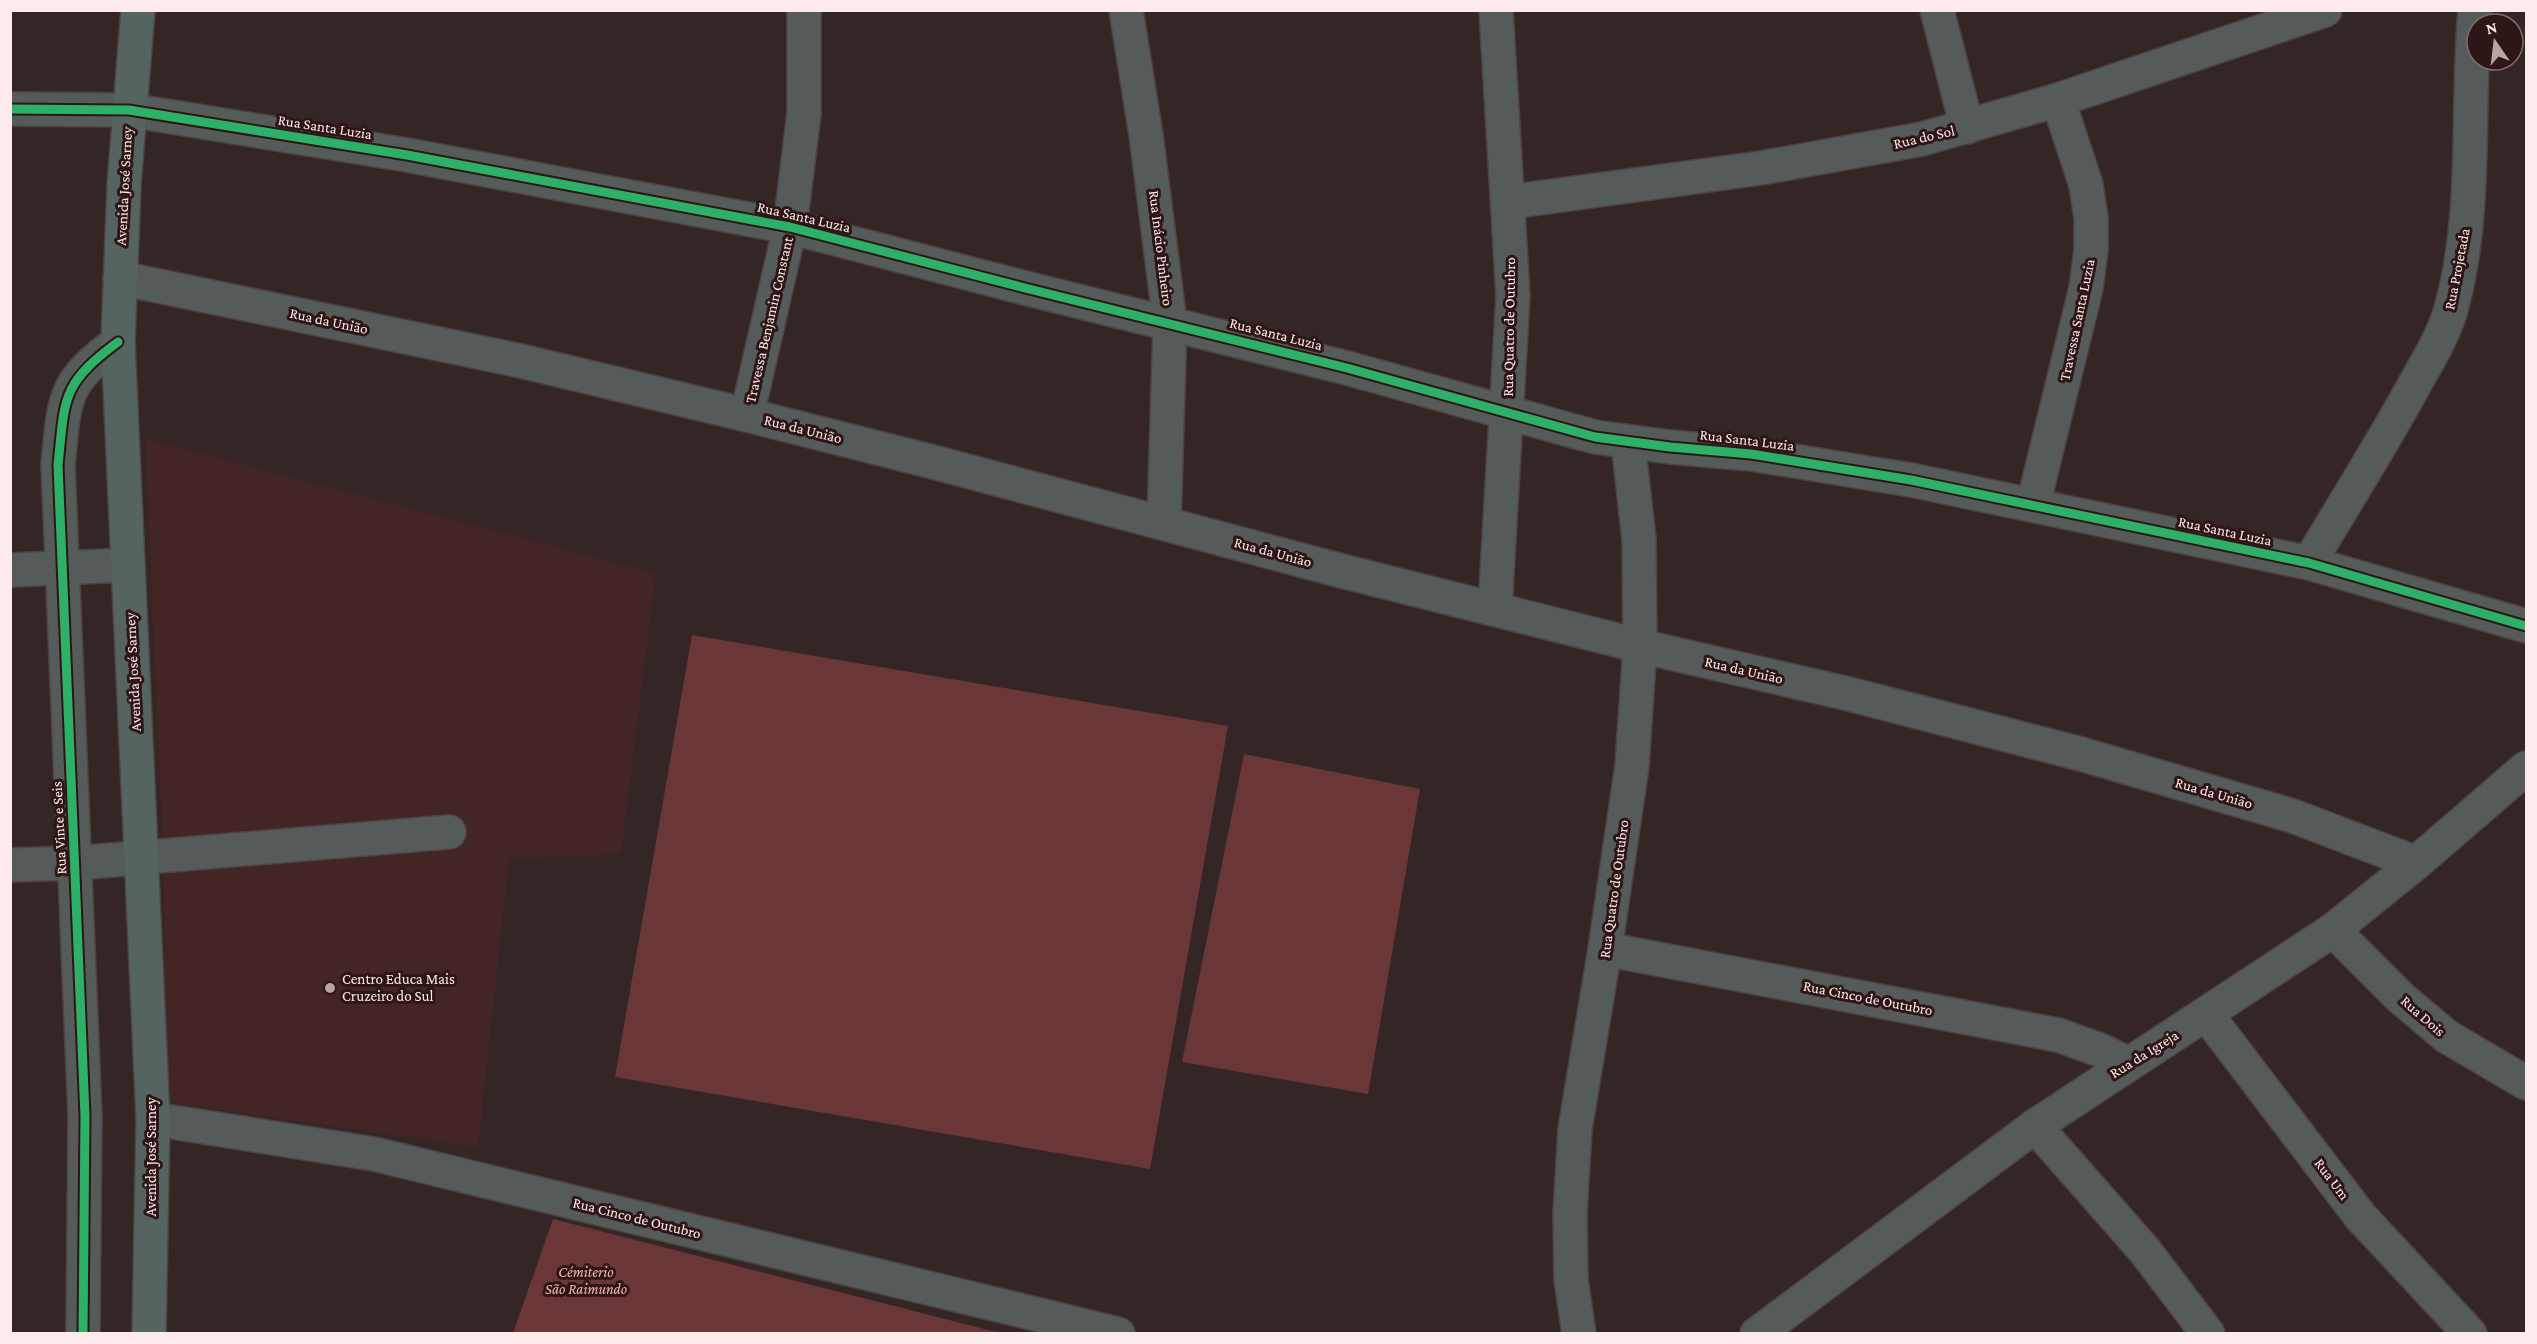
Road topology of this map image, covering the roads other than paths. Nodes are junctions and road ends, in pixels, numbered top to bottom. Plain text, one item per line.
1 (138, 10) edge
2 (804, 10) edge
3 (1126, 10) edge
4 (1496, 10) edge
5 (1937, 10) edge
6 (2325, 10) edge
7 (2475, 10) edge
8 (2058, 100) junction
9 (10, 109) edge
10 (129, 110) junction
11 (1967, 127) junction
12 (1509, 201) junction
13 (790, 227) junction
14 (120, 278) junction
15 (1170, 323) junction
16 (118, 342) junction
17 (1507, 412) junction
18 (747, 415) junction
19 (1628, 442) junction
20 (2033, 505) junction
21 (1164, 523) junction
22 (2308, 563) junction
23 (128, 565) junction
24 (61, 568) junction
25 (10, 570) edge
26 (1496, 608) junction
27 (2526, 626) edge
28 (1641, 646) junction
29 (2526, 768) edge
30 (449, 832) dead end
31 (141, 856) junction
32 (76, 863) junction
33 (2416, 863) junction
34 (10, 865) edge
35 (2333, 930) junction
36 (1605, 949) junction
37 (2207, 1015) junction
38 (2127, 1064) junction
39 (2526, 1083) edge
40 (153, 1119) junction
41 (2035, 1126) junction
42 (83, 1334) edge
43 (149, 1334) edge
44 (1118, 1334) edge
45 (1579, 1334) edge
46 (1757, 1334) edge
47 (2208, 1334) edge
48 (2470, 1334) edge

1 - 10 main road, Avenida José Sarney
2 - 13 street, Travessa Benjamin Constant
3 - 15 street, Rua Inácio Pinheiro
4 - 12 street, Rua Quatro de Outubro
5 - 11 street
6 - 8 street, Rua do Sol
7 - 22 street, Rua Projetada
8 - 11 street, Rua do Sol
8 - 20 street, Travessa Santa Luzia
9 - 10 street, Rua Santa Luzia
10 - 13 street, Rua Santa Luzia
10 - 14 main road, Avenida José Sarney
11 - 12 street, Rua do Sol
12 - 17 street, Rua Quatro de Outubro
13 - 15 street, Rua Santa Luzia
13 - 18 street, Travessa Benjamin Constant
14 - 16 main road, Avenida José Sarney
14 - 18 street, Rua da União
15 - 17 street, Rua Santa Luzia
15 - 21 street, Rua Inácio Pinheiro
16 - 23 main road, Avenida José Sarney
16 - 24 street, Rua Vinte e Seis
17 - 19 street, Rua Santa Luzia
17 - 26 street, Rua Quatro de Outubro
18 - 21 street, Rua da União
19 - 20 street, Rua Santa Luzia
19 - 28 street, Rua Quatro de Outubro
20 - 22 street, Rua Santa Luzia
21 - 26 street, Rua da União
22 - 27 street, Rua Santa Luzia
23 - 24 street
23 - 31 main road, Avenida José Sarney
24 - 25 street
24 - 32 street, Rua Vinte e Seis
26 - 28 street, Rua da União
28 - 33 street, Rua da União
28 - 36 street, Rua Quatro de Outubro
29 - 33 street, Rua da Igreja
30 - 31 street
31 - 32 street
31 - 40 main road, Avenida José Sarney
32 - 34 street
32 - 42 street, Rua Vinte e Seis
33 - 35 street, Rua da Igreja
35 - 37 street, Rua da Igreja
35 - 39 street, Rua Dois
36 - 38 street, Rua Cinco de Outubro
36 - 45 street, Rua Quatro de Outubro
37 - 38 street, Rua da Igreja
37 - 48 street, Rua Um
38 - 41 street, Rua da Igreja
40 - 43 main road, Avenida José Sarney
40 - 44 street, Rua Cinco de Outubro
41 - 46 street, Rua da Igreja
41 - 47 street

